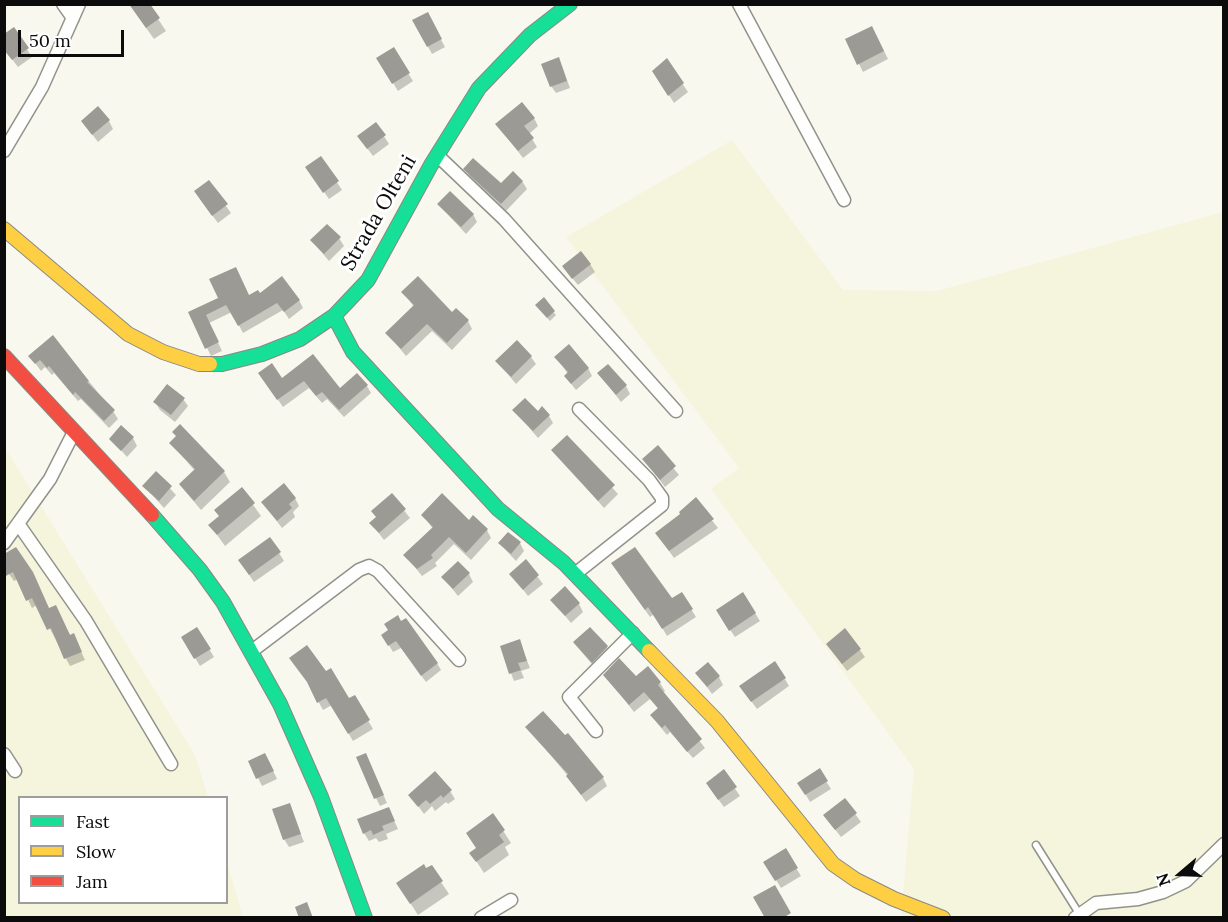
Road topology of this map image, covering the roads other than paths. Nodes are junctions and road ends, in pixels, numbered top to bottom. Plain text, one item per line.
1 (63, 4) edge
2 (79, 4) edge
3 (570, 4) edge
4 (739, 4) edge
5 (73, 18) junction
6 (4, 151) edge
7 (437, 155) junction
8 (844, 200) dead end
9 (4, 229) edge
10 (334, 316) junction
11 (4, 356) edge
12 (579, 409) dead end
13 (676, 411) dead end
14 (74, 432) junction
15 (19, 525) junction
16 (4, 543) edge
17 (575, 574) junction
18 (633, 633) junction
19 (252, 651) junction
20 (459, 660) dead end
21 (596, 731) dead end
22 (4, 754) edge
23 (171, 764) dead end
24 (15, 771) dead end
25 (1224, 844) edge
26 (1036, 846) dead end
27 (511, 900) dead end
28 (1078, 916) edge
29 (365, 918) edge
30 (481, 918) edge
31 (943, 918) edge

1 - 5 street
2 - 5 street
3 - 7 street, Strada Olteni
4 - 8 street
5 - 6 street
7 - 10 street, Strada Olteni
7 - 13 street
9 - 10 street, Strada Olteni
10 - 17 street
11 - 14 street
12 - 17 street
14 - 15 street
14 - 19 street
15 - 16 street
15 - 23 street
17 - 18 street
18 - 21 street
18 - 31 street
19 - 20 street
19 - 29 street
22 - 24 street
25 - 28 street
26 - 28 lane
27 - 30 street

